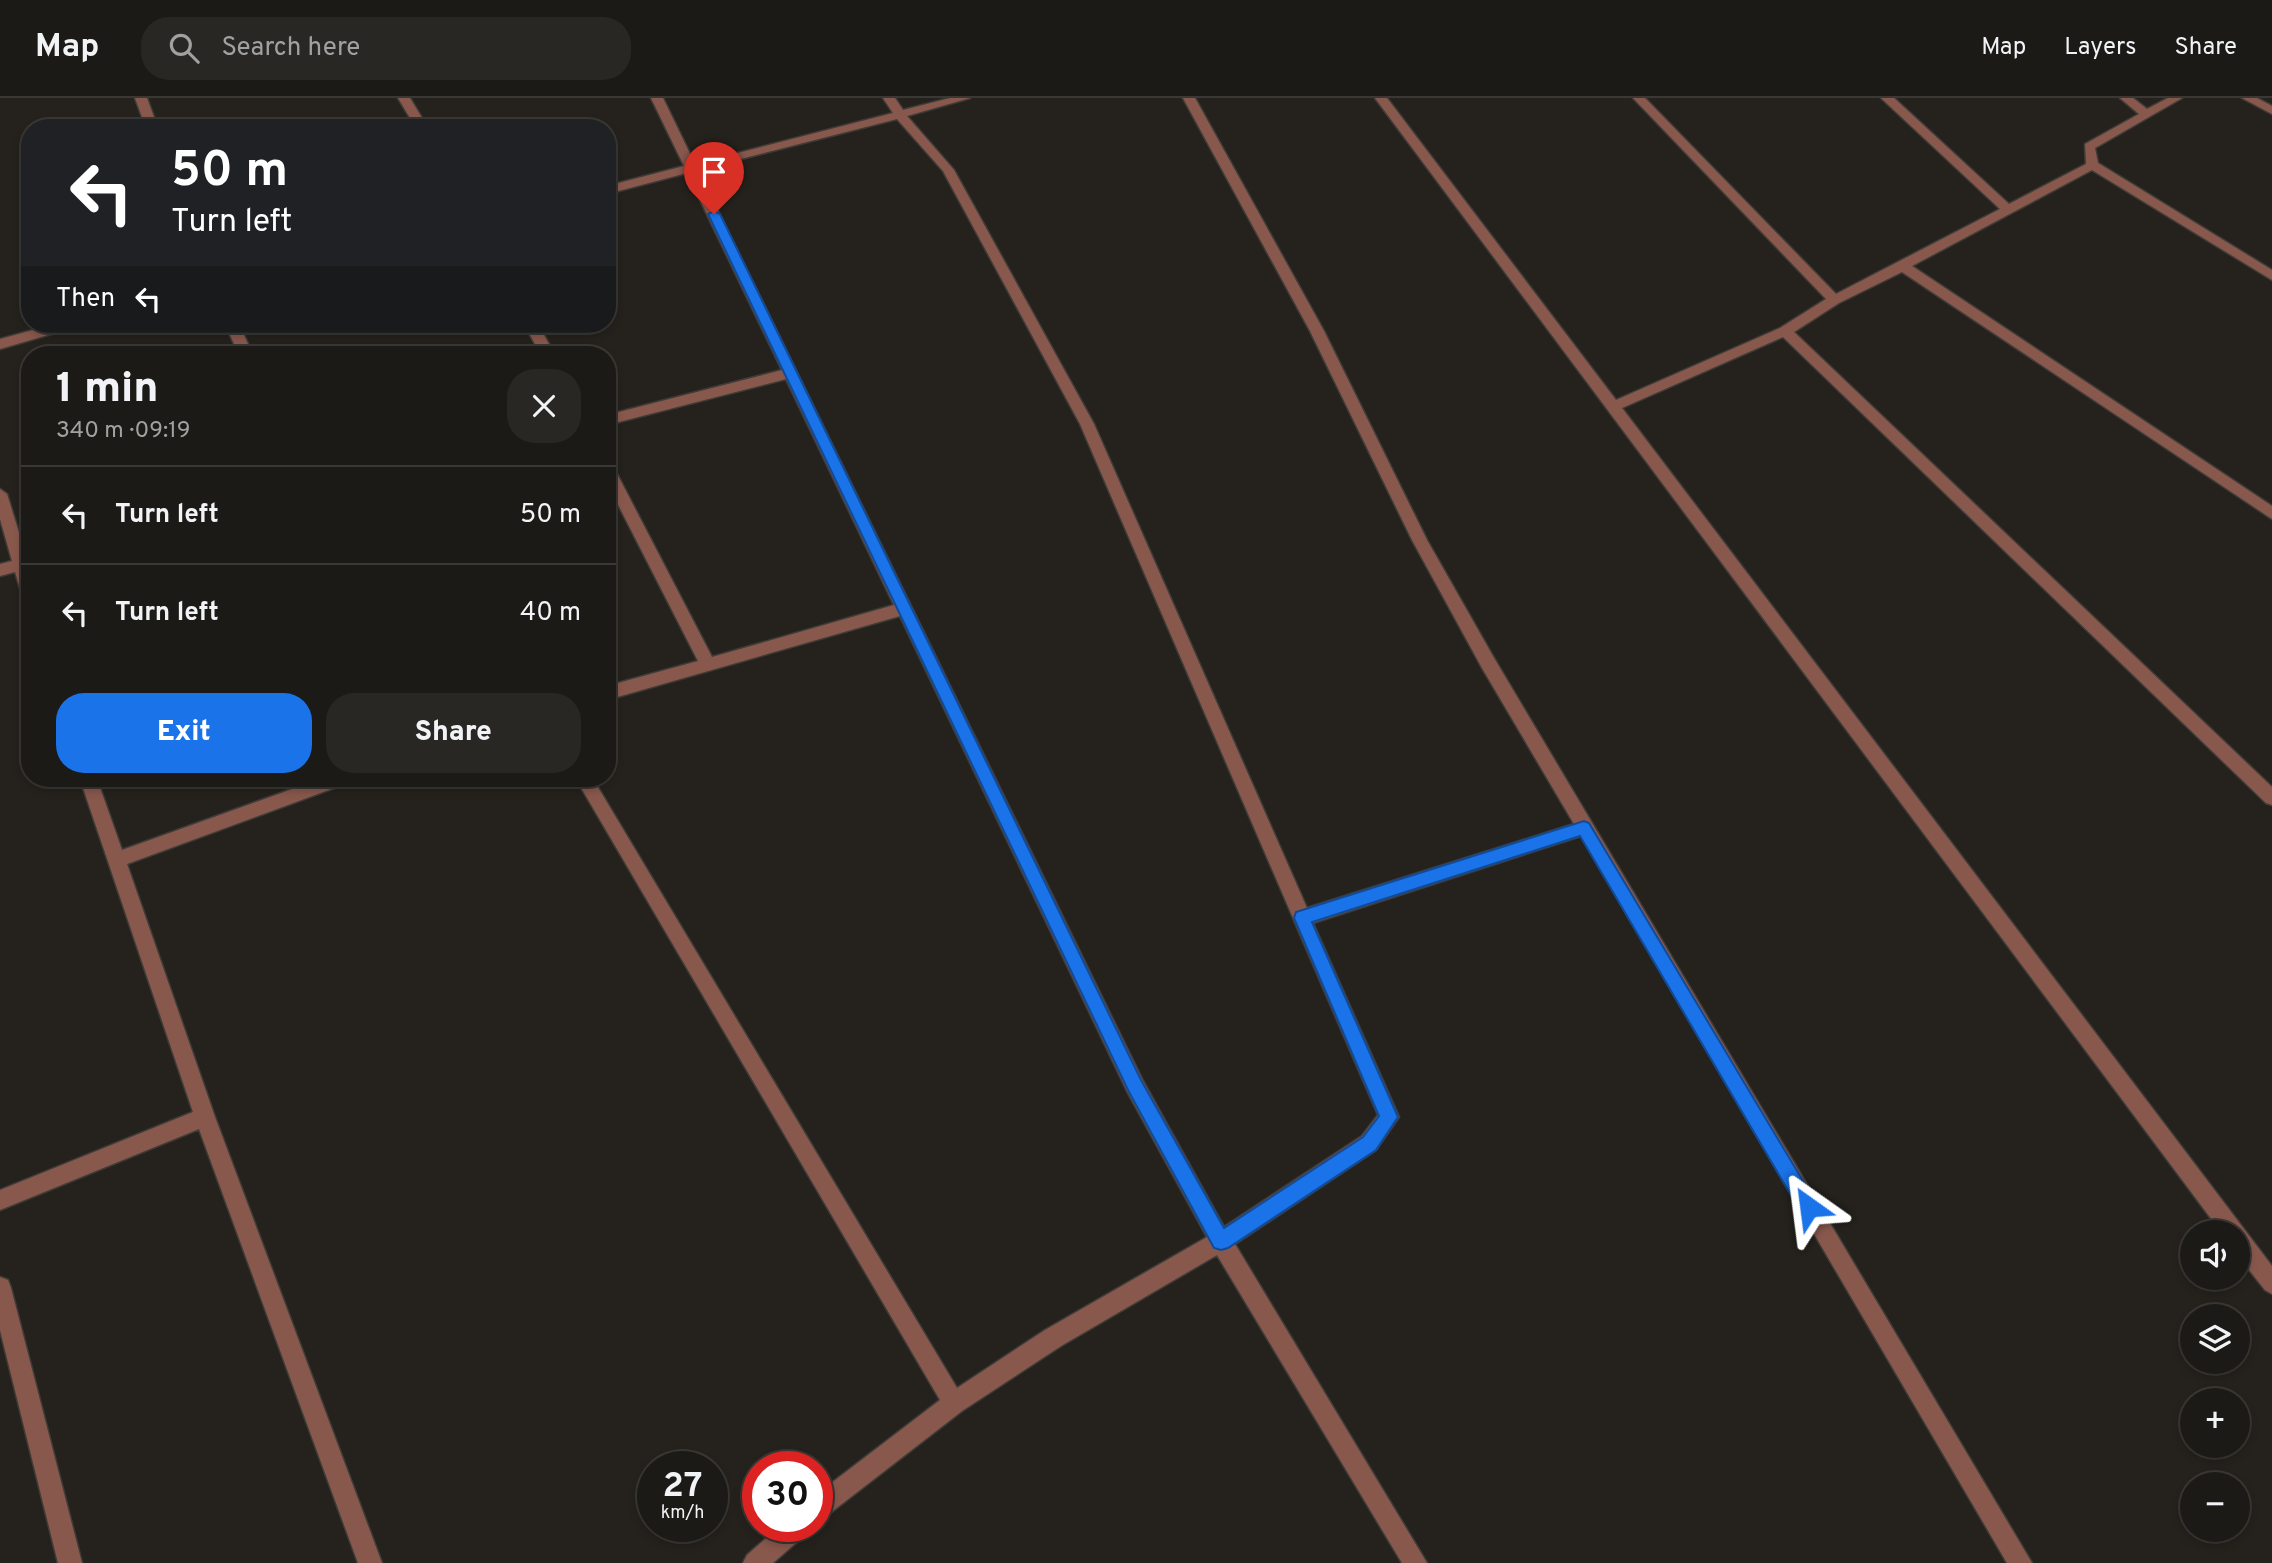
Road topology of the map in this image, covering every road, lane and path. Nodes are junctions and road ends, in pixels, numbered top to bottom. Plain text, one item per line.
1 (141, 98) edge
2 (404, 98) edge
3 (657, 98) edge
4 (889, 98) edge
5 (964, 98) edge
6 (1189, 98) edge
7 (1381, 98) edge
8 (1639, 98) edge
9 (1887, 98) edge
10 (2126, 98) edge
11 (2176, 98) edge
12 (2248, 98) edge
13 (2272, 111) edge
14 (2147, 115) junction
15 (901, 116) junction
16 (149, 119) edge
17 (417, 119) edge
18 (2092, 164) junction
19 (692, 169) junction
20 (616, 188) edge
21 (2008, 210) junction
22 (1903, 267) junction
23 (2272, 276) edge
24 (1834, 300) junction
25 (1785, 331) junction
26 (38, 333) edge
27 (0, 344) edge
28 (790, 373) junction
29 (1614, 406) junction
30 (616, 417) edge
31 (616, 486) edge
32 (0, 494) edge
33 (2272, 513) edge
34 (20, 565) junction
35 (21, 568) edge
36 (0, 570) edge
37 (903, 609) junction
38 (707, 663) junction
39 (616, 689) edge
40 (92, 787) edge
41 (317, 787) edge
42 (589, 787) edge
43 (2272, 797) edge
44 (1584, 828) junction
45 (116, 860) junction
46 (1302, 918) junction
47 (205, 1117) junction
48 (0, 1200) edge
49 (2225, 1220) edge
50 (1221, 1241) junction
51 (2250, 1254) edge
52 (2272, 1283) edge
53 (0, 1288) edge
54 (954, 1403) junction
55 (833, 1497) edge
56 (779, 1542) edge
57 (70, 1563) edge
58 (370, 1563) edge
59 (755, 1563) edge
60 (1415, 1563) edge
61 (2020, 1563) edge

1 - 16 street
2 - 17 street
3 - 19 street
4 - 15 street
5 - 15 street
6 - 44 street
7 - 29 street
8 - 24 street
9 - 21 street
10 - 14 street
11 - 14 street
12 - 13 street
14 - 18 street
15 - 19 street
15 - 46 street
18 - 21 street
18 - 23 street
19 - 20 street
19 - 28 street
21 - 22 street
22 - 24 street
22 - 33 street
24 - 25 street
25 - 29 street
25 - 43 street
26 - 27 street
28 - 30 street
28 - 37 street
29 - 49 street
31 - 38 street
32 - 34 street
34 - 35 street
34 - 36 street
37 - 38 street
37 - 50 street
38 - 39 street
40 - 45 street
41 - 45 street
42 - 54 street
44 - 46 street
44 - 61 street
45 - 47 street
46 - 50 street
47 - 48 street
47 - 58 street
50 - 54 street
50 - 60 street
51 - 52 street
53 - 57 street
54 - 55 street
56 - 59 street

